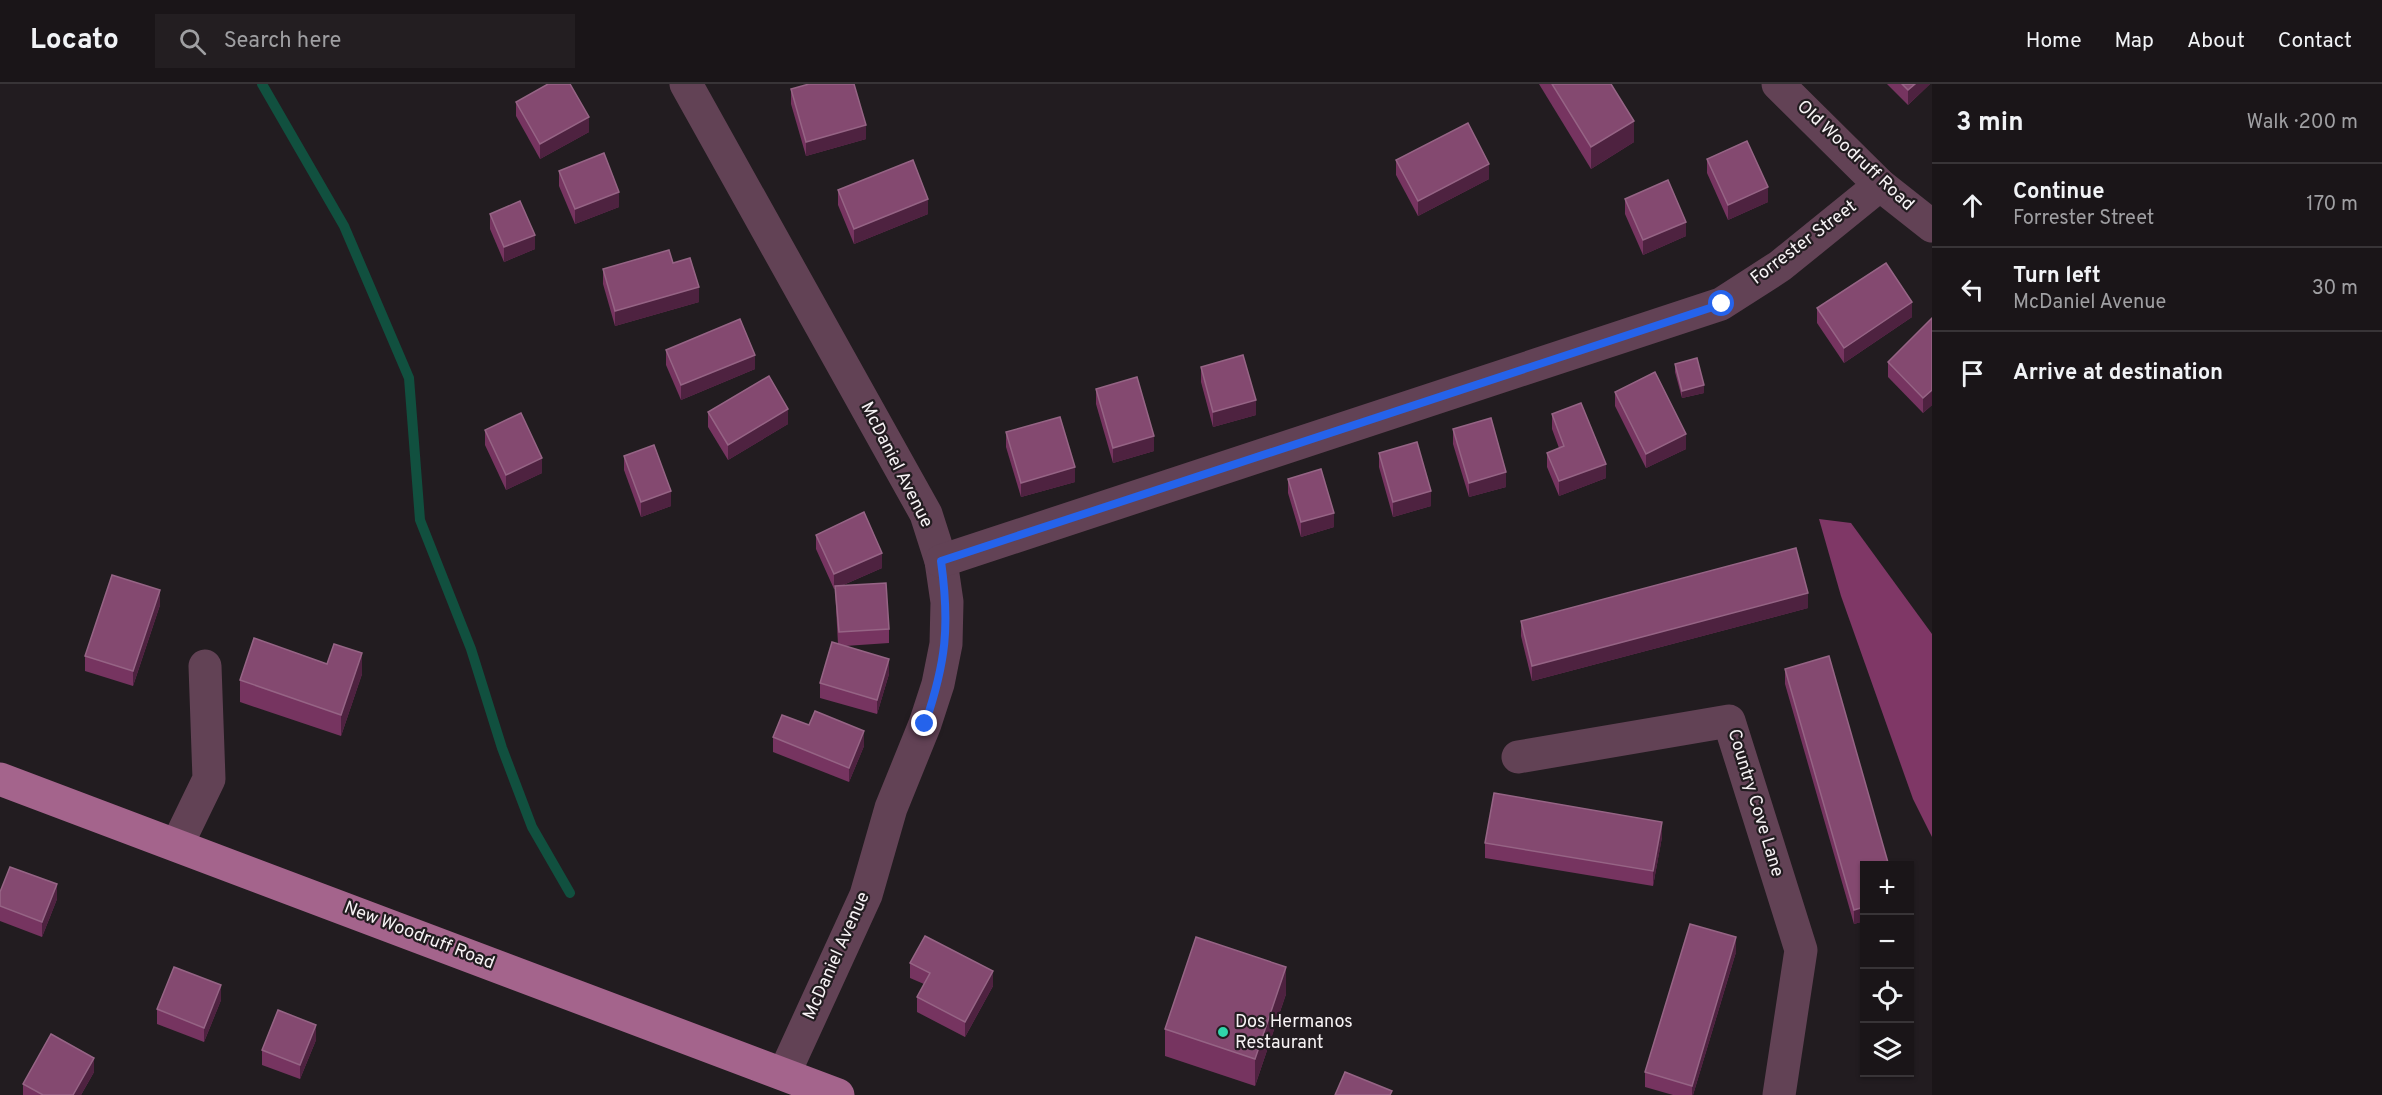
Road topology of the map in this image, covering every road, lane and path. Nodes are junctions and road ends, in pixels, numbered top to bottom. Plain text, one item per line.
1 (686, 84) edge
2 (1778, 84) edge
3 (1880, 184) junction
4 (1932, 226) edge
5 (941, 561) junction
6 (205, 666) dead end
7 (1518, 757) dead end
8 (0, 779) edge
9 (177, 845) junction
10 (784, 1074) junction
11 (838, 1095) edge
12 (1779, 1095) edge

1 - 5 street, McDaniel Avenue
2 - 3 street, Old Woodruff Road
3 - 4 street, Old Woodruff Road
3 - 5 street, Forrester Street
5 - 10 street, McDaniel Avenue
6 - 9 street
7 - 12 street, Country Cove Lane
8 - 9 main road, New Woodruff Road
9 - 10 main road, New Woodruff Road
10 - 11 main road, New Woodruff Road

